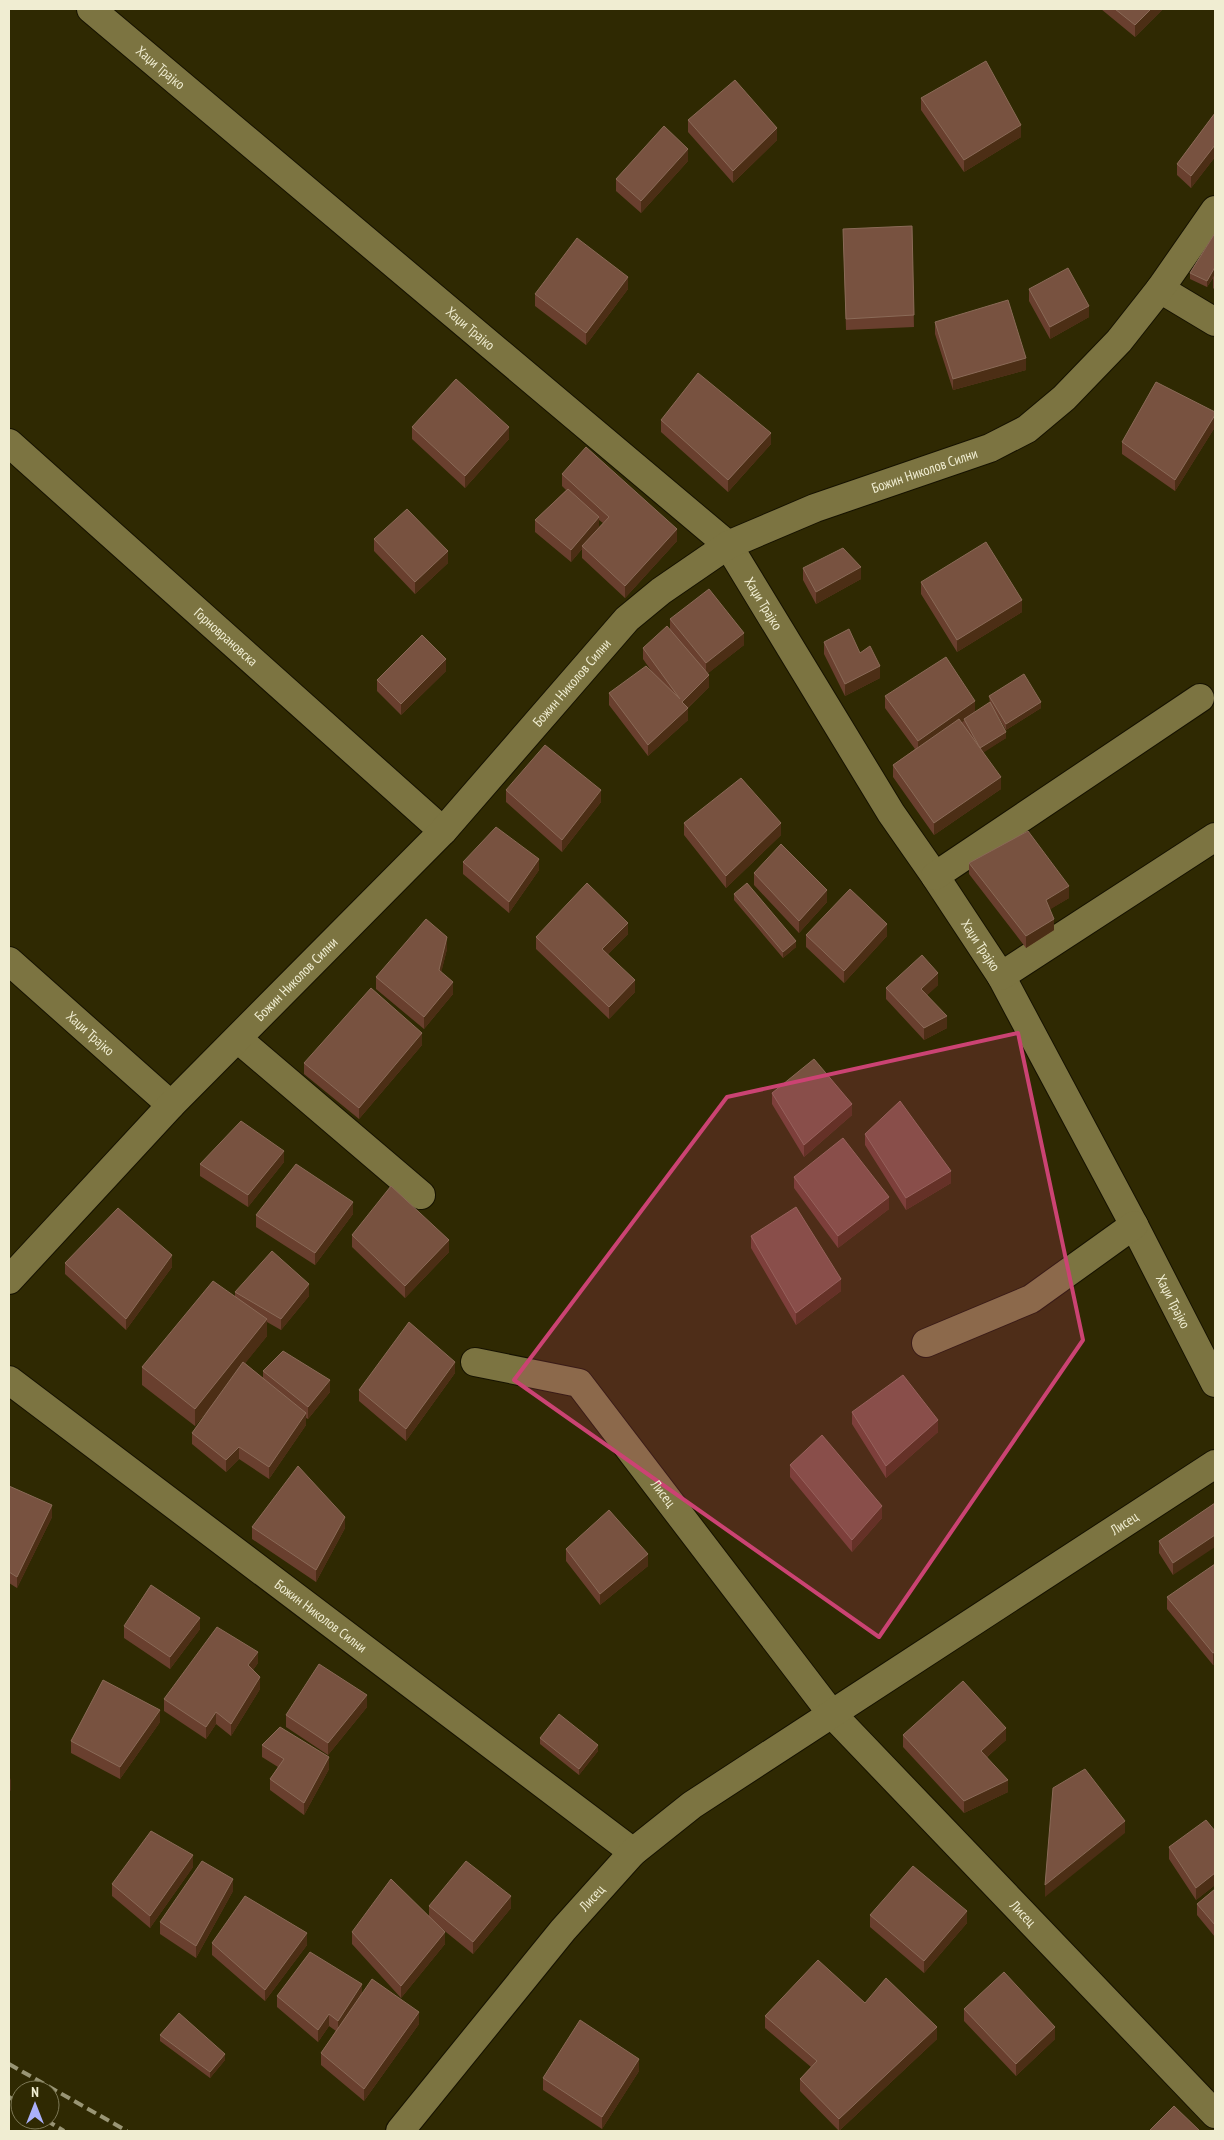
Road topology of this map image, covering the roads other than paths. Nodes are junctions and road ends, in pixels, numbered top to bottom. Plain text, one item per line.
1 (91, 9) edge
2 (1215, 210) edge
3 (1160, 289) junction
4 (1215, 322) edge
5 (9, 443) edge
6 (728, 545) junction
7 (1200, 698) dead end
8 (444, 831) junction
9 (1215, 838) edge
10 (935, 876) junction
11 (9, 961) edge
12 (1001, 976) junction
13 (238, 1039) junction
14 (171, 1105) junction
15 (421, 1195) dead end
16 (1134, 1225) junction
17 (9, 1280) edge
18 (926, 1344) dead end
19 (475, 1362) dead end
20 (9, 1380) edge
21 (1215, 1383) edge
22 (1215, 1464) edge
23 (831, 1713) junction
24 (633, 1852) junction
25 (1215, 2114) edge
26 (400, 2131) edge

1 - 6 street, Хаџи Трајко
2 - 3 street, Божин Николов Силни
3 - 4 street
3 - 6 street, Божин Николов Силни
5 - 8 street, Горноврановска
6 - 8 street, Божин Николов Силни
6 - 10 street, Хаџи Трајко
7 - 10 street
8 - 13 street, Божин Николов Силни
9 - 12 street
10 - 12 street, Хаџи Трајко
11 - 14 street, Хаџи Трајко
12 - 16 street, Хаџи Трајко
13 - 14 street, Божин Николов Силни
13 - 15 street
14 - 17 street, Божин Николов Силни
16 - 18 street
16 - 21 street, Хаџи Трајко
19 - 23 street, Лисец
20 - 24 street, Божин Николов Силни
22 - 23 street, Лисец
23 - 24 street, Лисец
23 - 25 street, Лисец
24 - 26 street, Лисец

